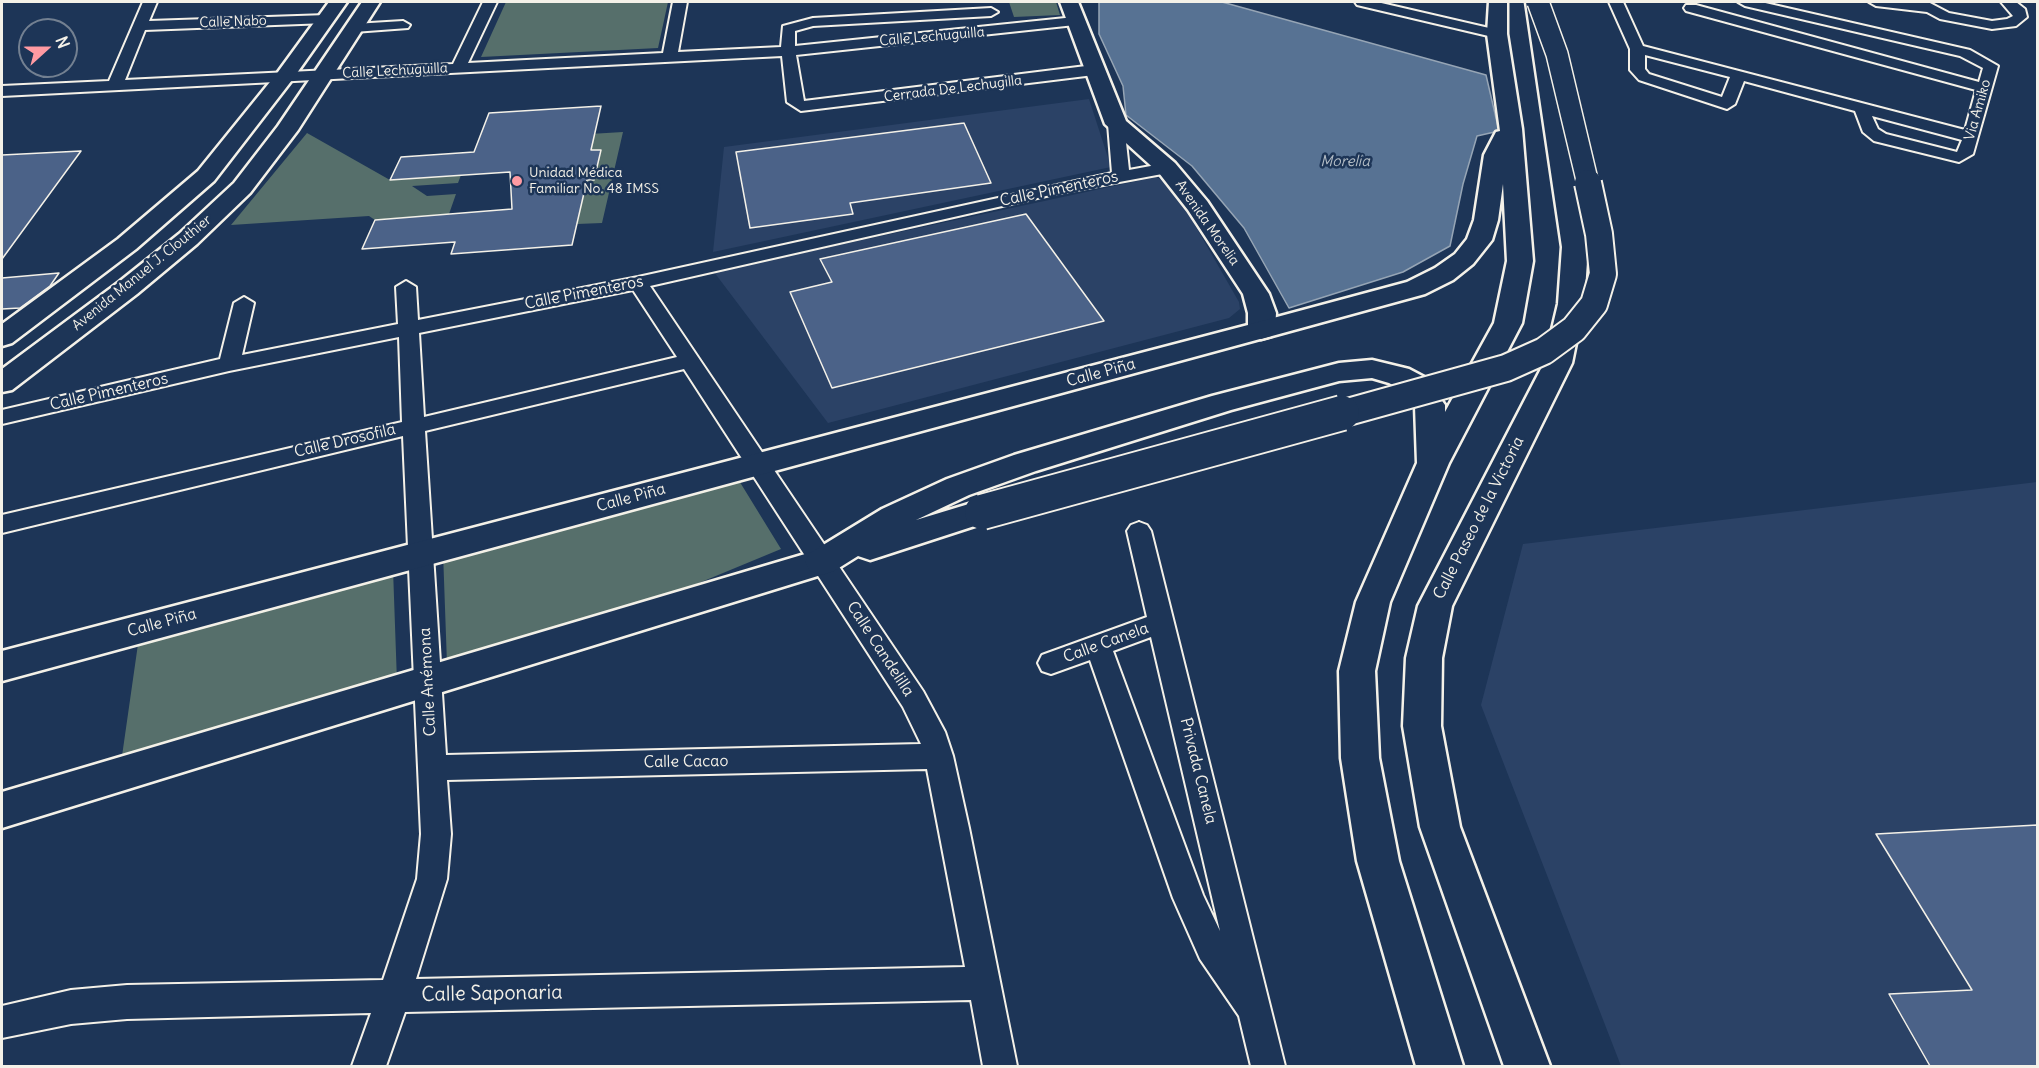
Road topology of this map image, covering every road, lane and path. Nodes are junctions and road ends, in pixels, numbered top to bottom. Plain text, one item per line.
1 (150, 2) edge
2 (371, 2) edge
3 (490, 2) edge
4 (680, 2) edge
5 (1362, 2) edge
6 (1498, 2) edge
7 (1536, 2) edge
8 (1616, 2) edge
9 (1745, 2) edge
10 (1876, 2) edge
11 (2012, 3) edge
12 (1922, 5) edge
13 (990, 7) edge
14 (1411, 7) edge
15 (1691, 8) dead end
16 (332, 10) edge
17 (1072, 11) edge
18 (403, 25) dead end
19 (140, 26) junction
20 (354, 28) junction
21 (1000, 30) junction
22 (1938, 30) junction
23 (1497, 34) junction
24 (1973, 38) junction
25 (1637, 49) junction
26 (788, 51) junction
27 (670, 57) junction
28 (459, 68) junction
29 (1094, 70) junction
30 (324, 74) junction
31 (1739, 75) junction
32 (285, 76) junction
33 (115, 85) junction
34 (1985, 88) junction
35 (2, 91) edge
36 (812, 106) joint
37 (1861, 107) junction
38 (1116, 124) junction
39 (1511, 129) junction
40 (1971, 137) junction
41 (1167, 168) junction
42 (1121, 175) junction
43 (638, 283) junction
44 (406, 287) dead end
45 (244, 303) dead end
46 (408, 328) junction
47 (1262, 330) junction
48 (2, 337) edge
49 (690, 361) junction
50 (229, 364) junction
51 (2, 383) edge
52 (2, 417) edge
53 (413, 425) junction
54 (1433, 463) junction
55 (758, 464) junction
56 (2, 524) edge
57 (1139, 531) dead end
58 (421, 554) junction
59 (822, 562) junction
60 (1162, 622) junction
61 (1098, 646) junction
62 (1051, 663) dead end
63 (2, 666) edge
64 (428, 681) junction
65 (939, 756) junction
66 (433, 768) junction
67 (2, 810) edge
68 (984, 983) junction
69 (394, 996) junction
70 (1256, 1012) junction
71 (2, 1023) edge
72 (369, 1066) edge
73 (1000, 1066) edge
74 (1268, 1066) edge
75 (1439, 1066) edge
76 (1527, 1066) edge

1 - 19 street
2 - 20 main road, Avenida Manuel J. Clouthier
3 - 28 street
4 - 27 street
5 - 14 street
6 - 23 main road
7 - 59 main road, bridge
7 - 76 main road, Calle Paseo de la Victoria
8 - 25 street
9 - 22 street
10 - 12 street
11 - 24 street
12 - 22 street
13 - 21 street
13 - 26 street, Calle Lechuguilla
14 - 23 street
15 - 34 street
16 - 19 street, Calle Nabo
16 - 32 main road, Avenida Manuel J. Clouthier
17 - 21 street, Calle Lechuguilla
17 - 29 main road, Avenida Morelia
18 - 20 street
19 - 33 street
20 - 30 main road, Avenida Manuel J. Clouthier
21 - 26 street, Calle Lechuguilla
22 - 24 street
22 - 24 street
23 - 39 main road
24 - 34 street, Via Amiko
25 - 31 street
25 - 31 street
26 - 27 street, Calle Lechuguilla
26 - 36 street, Calle Lechuguilla
27 - 28 street, Calle Lechuguilla
28 - 30 street, Calle Lechuguilla
29 - 36 street, Cerrada De Lechugilla
29 - 38 main road, Avenida Morelia
30 - 32 street, Calle Lechuguilla
30 - 51 main road, Avenida Manuel J. Clouthier
31 - 37 street
32 - 33 street, Calle Lechuguilla
32 - 48 main road, Avenida Manuel J. Clouthier
33 - 35 street, Calle Lechuguilla
34 - 40 street, Via Amiko
37 - 40 street
37 - 40 street, Via Amiko
38 - 41 main road, Avenida Morelia
38 - 42 street
39 - 47 main road, Calle Piña
39 - 54 main road
41 - 42 street, Calle Pimenteros
41 - 47 main road, Avenida Morelia
42 - 43 street, Calle Pimenteros
43 - 46 street, Calle Pimenteros
43 - 49 street, Calle Candelilla
44 - 46 street, Calle Anémona
45 - 50 street
46 - 50 street, Calle Pimenteros
46 - 53 street, Calle Anémona
47 - 55 main road, Calle Piña
49 - 53 street, Calle Drosofila
49 - 55 street, Calle Candelilla
50 - 52 street, Calle Pimenteros
53 - 56 street, Calle Drosofila
53 - 58 street, Calle Anémona
54 - 59 main road
54 - 75 main road
55 - 58 main road, Calle Piña
55 - 59 street, Calle Candelilla
57 - 60 street, Privada Canela
58 - 63 main road, Calle Piña
58 - 64 street, Calle Anémona
59 - 64 main road
59 - 65 street, Calle Candelilla
60 - 61 street, Calle Canela
60 - 70 street, Privada Canela
61 - 62 street, Calle Canela
61 - 70 street, Privada Canela
64 - 66 street, Calle Anémona
64 - 67 main road
65 - 66 street, Calle Cacao
65 - 68 street, Calle Candelilla
66 - 69 street, Calle Anémona
68 - 69 street, Calle Saponaria
68 - 73 street, Calle Candelilla
69 - 71 street, Calle Saponaria
69 - 72 street, Calle Anémona
70 - 74 street, Privada Canela

